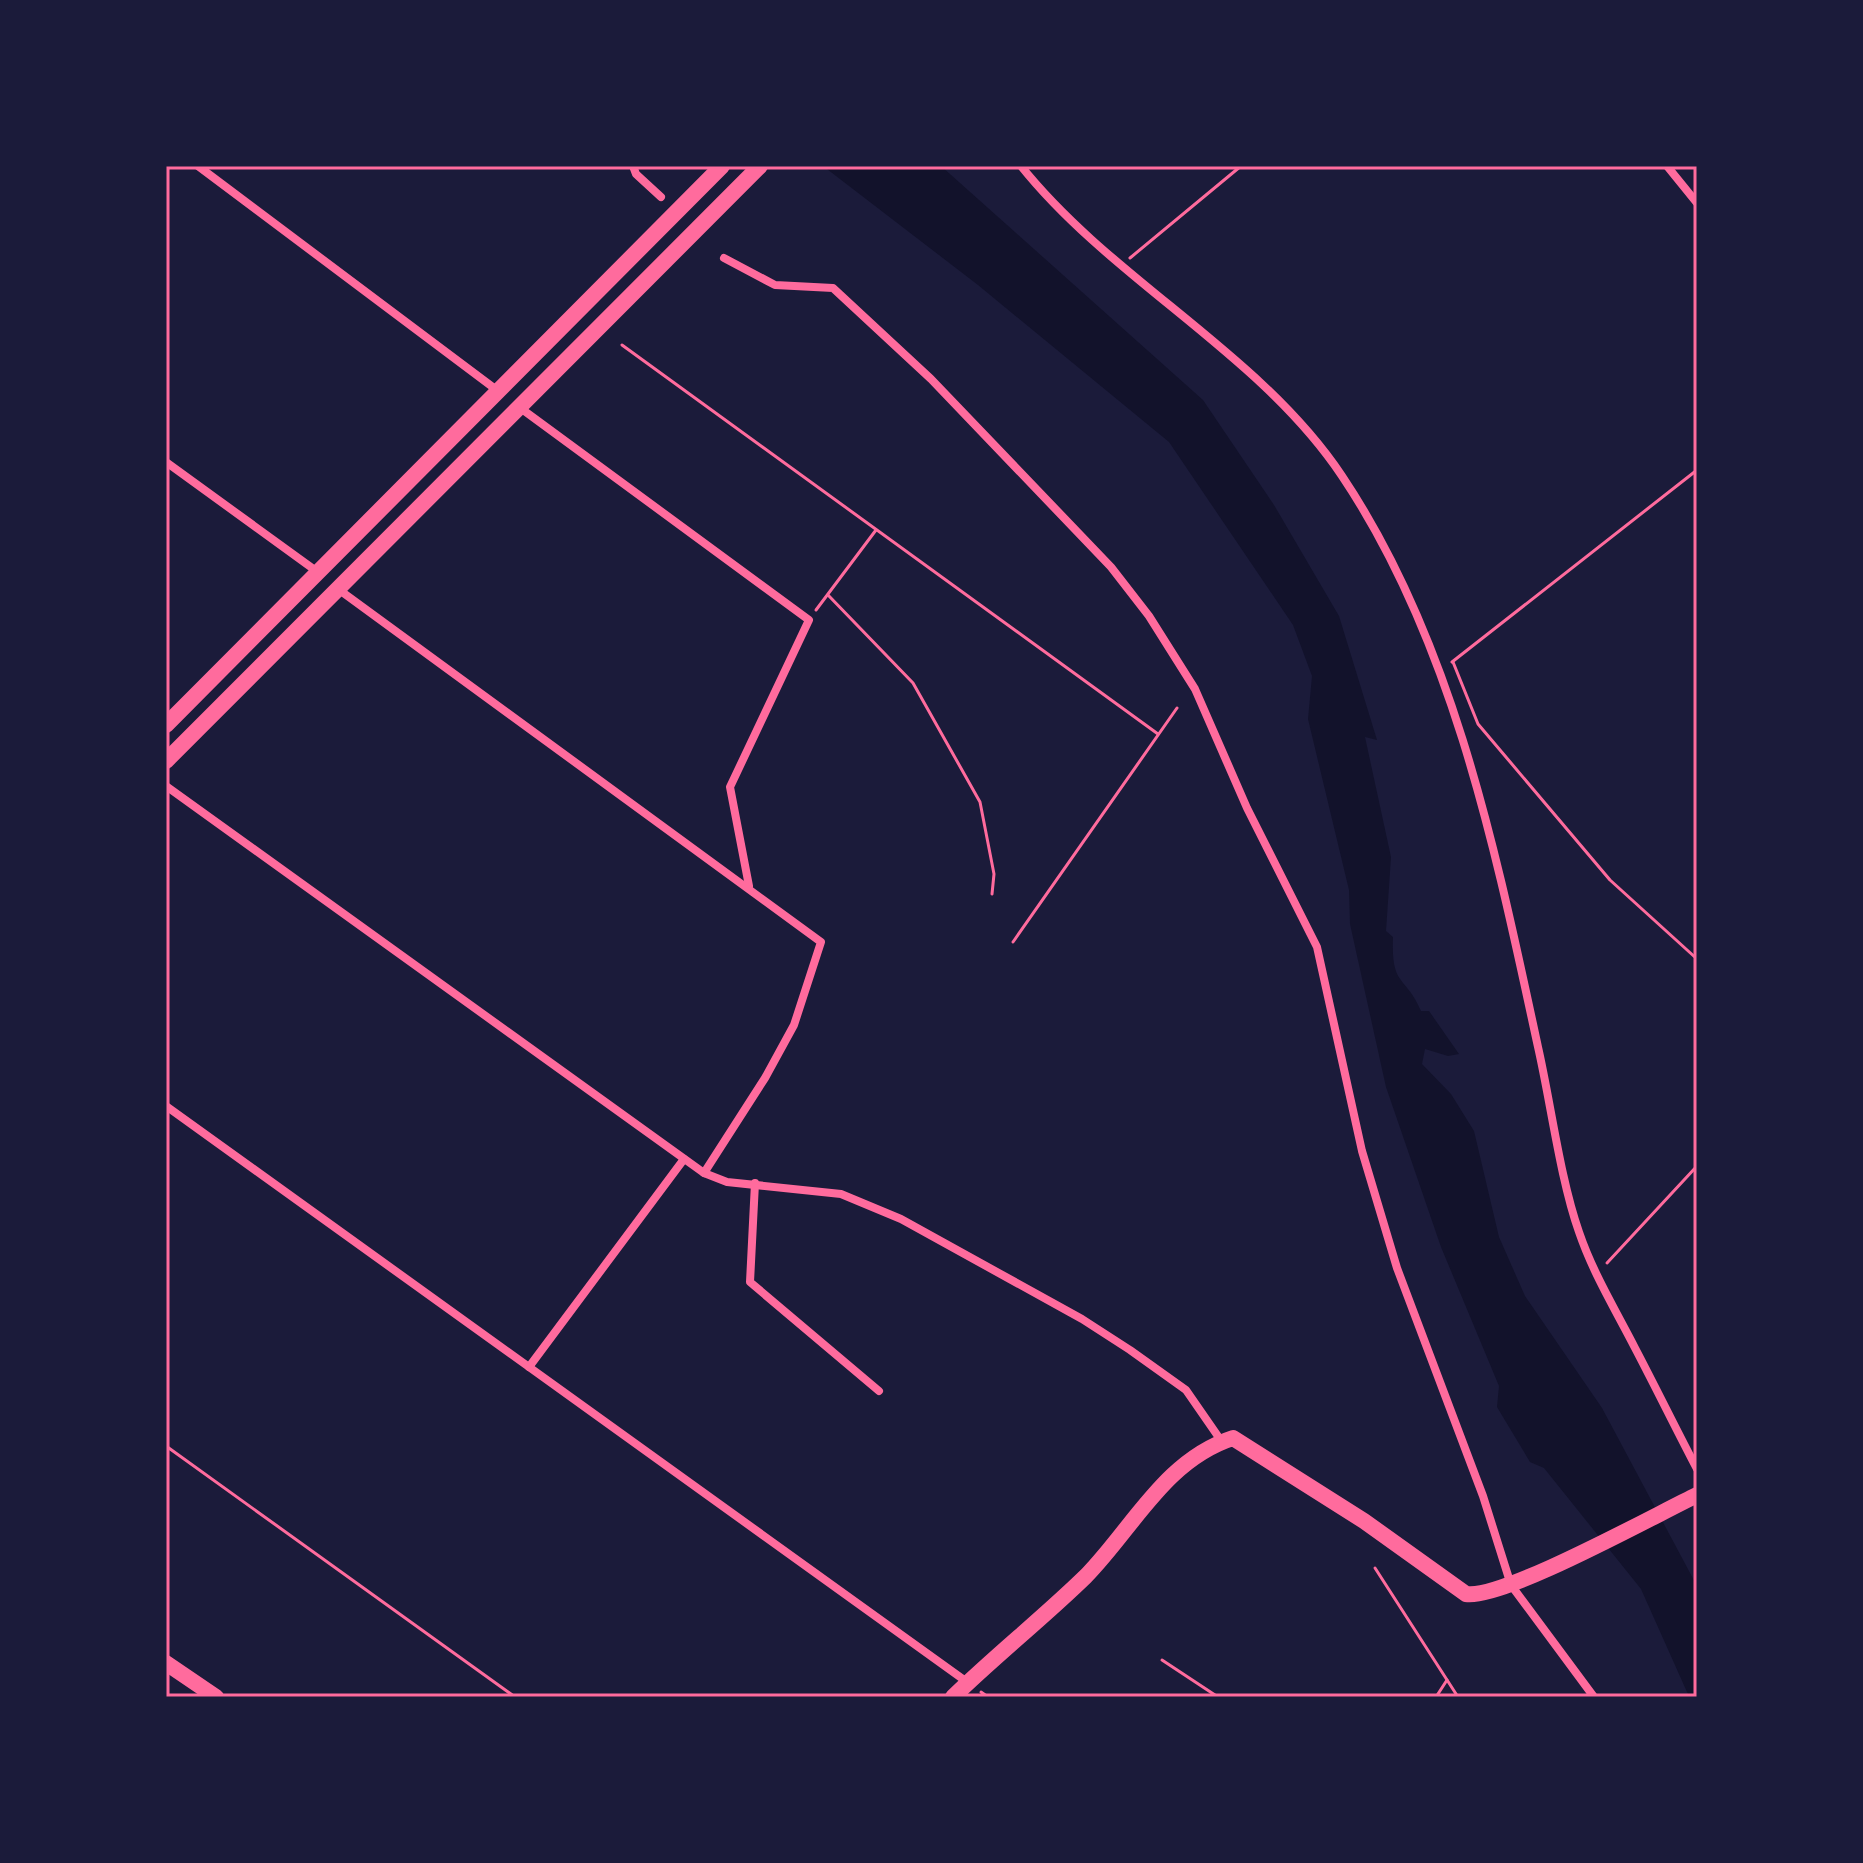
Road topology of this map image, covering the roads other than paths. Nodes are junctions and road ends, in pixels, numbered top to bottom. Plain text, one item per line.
1 (198, 166) edge
2 (633, 166) edge
3 (722, 166) edge
4 (760, 166) edge
5 (1021, 166) edge
6 (1667, 166) edge
7 (661, 197) dead end
8 (1697, 203) edge
9 (724, 258) dead end
10 (499, 392) junction
11 (519, 407) junction
12 (166, 462) edge
13 (320, 573) junction
14 (336, 588) junction
15 (166, 725) edge
16 (166, 761) edge
17 (166, 786) edge
18 (750, 887) junction
19 (166, 1106) edge
20 (684, 1159) junction
21 (704, 1173) junction
22 (755, 1183) junction
23 (529, 1367) junction
24 (879, 1391) dead end
25 (1222, 1442) junction
26 (1697, 1469) edge
27 (1697, 1495) edge
28 (1514, 1584) junction
29 (166, 1663) edge
30 (968, 1683) junction
31 (216, 1697) edge
32 (953, 1697) edge
33 (1594, 1697) edge

1 - 10 street
2 - 7 street
3 - 10 main road
4 - 11 main road
5 - 26 street
6 - 8 street
9 - 28 street
10 - 13 main road
11 - 14 main road
11 - 18 street
12 - 13 street
13 - 15 main road
14 - 16 main road
14 - 18 street
17 - 20 street
18 - 21 street
19 - 23 street
20 - 21 street
20 - 23 street
21 - 22 street
22 - 24 street
22 - 25 street
23 - 30 street
25 - 28 main road
25 - 30 main road
27 - 28 main road
28 - 33 street
29 - 31 main road
30 - 32 main road

